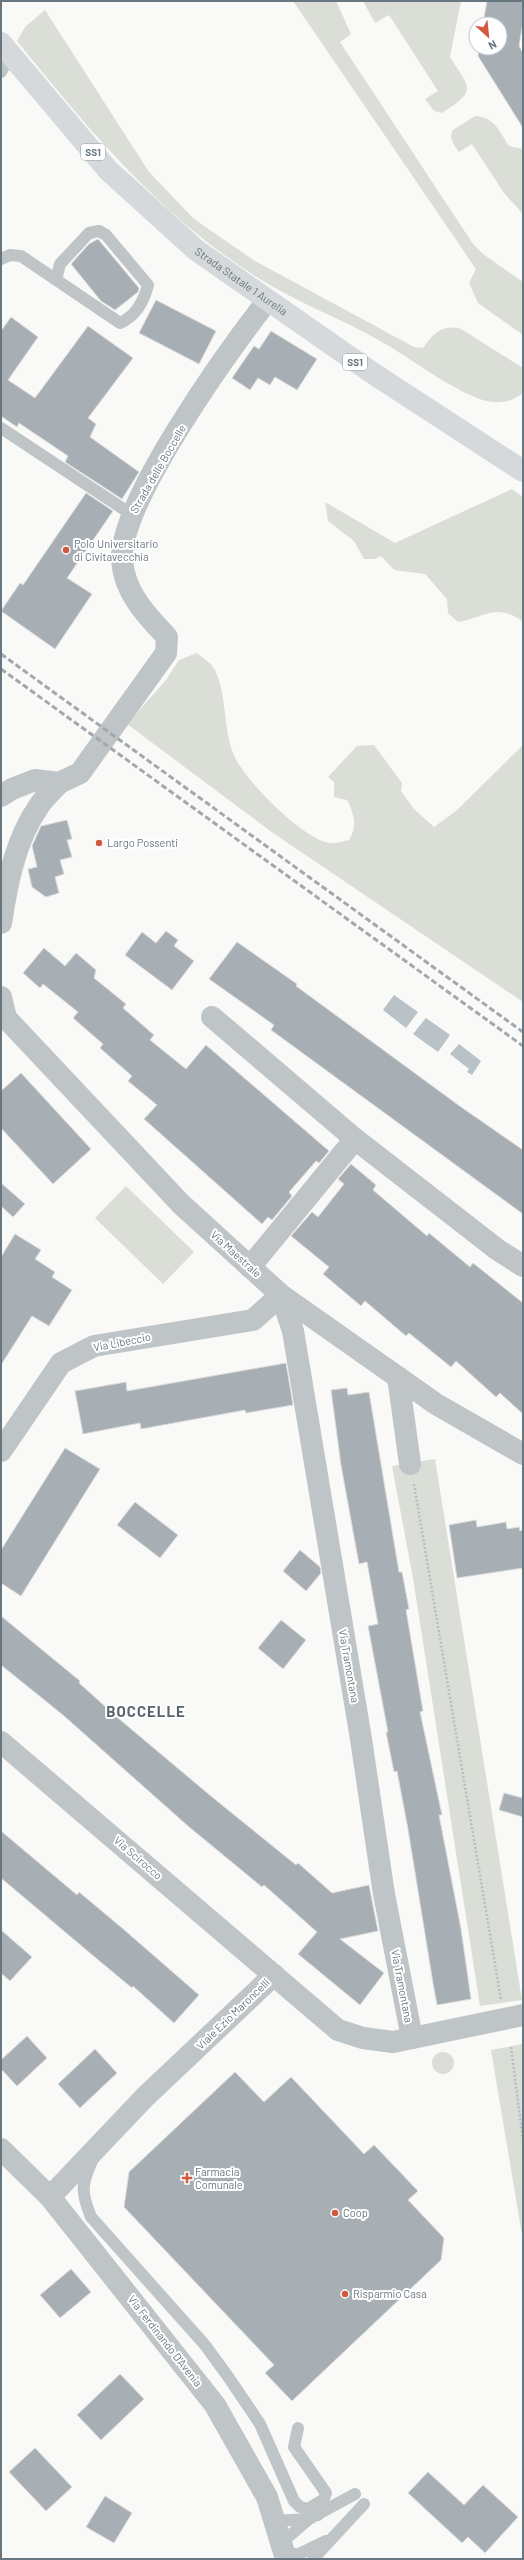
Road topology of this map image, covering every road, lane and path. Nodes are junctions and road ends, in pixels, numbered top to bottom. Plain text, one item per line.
1 (4, 56) edge
2 (1, 259) edge
3 (56, 280) junction
4 (267, 301) junction
5 (1, 428) edge
6 (523, 471) edge
7 (131, 514) junction
8 (59, 783) junction
9 (1, 796) edge
10 (1, 924) edge
11 (3, 1013) edge
12 (212, 1017) dead end
13 (354, 1139) junction
14 (523, 1266) edge
15 (250, 1267) junction
16 (281, 1295) junction
17 (398, 1377) junction
18 (1, 1451) edge
19 (523, 1454) edge
20 (410, 1464) joint
21 (1, 1742) edge
22 (274, 1975) junction
23 (502, 2000) dead end
24 (523, 2015) edge
25 (412, 2038) junction
26 (511, 2047) dead end
27 (523, 2142) edge
28 (99, 2146) junction
29 (1, 2150) edge
30 (50, 2197) junction
31 (298, 2428) dead end
32 (355, 2494) dead end
33 (323, 2500) junction
34 (364, 2504) dead end
35 (313, 2517) junction
36 (274, 2521) junction
37 (334, 2536) junction
38 (284, 2552) edge
39 (313, 2559) edge

1 - 4 main road, Strada Statale 1 Aurelia / SS1
2 - 3 lane
3 - 3 lane
4 - 6 main road, Strada Statale 1 Aurelia / SS1
4 - 7 street, Strada delle Boccelle
5 - 7 lane
7 - 8 street, Strada delle Boccelle
8 - 9 street
8 - 10 street
11 - 15 street, Via Maestrale
12 - 13 street
13 - 14 street
13 - 15 street
15 - 16 street, Via Maestrale
16 - 17 street, Via Maestrale
16 - 18 street, Via Libeccio
16 - 25 street, Via Tramontana
17 - 19 street, Via Maestrale
17 - 20 street
20 - 23 path
21 - 22 street, Via Scirocco
22 - 25 street, Viale Ezio Maroncelli
22 - 28 street, Viale Ezio Maroncelli
24 - 25 street, Viale Ezio Maroncelli
26 - 27 path
28 - 30 street, Viale Ezio Maroncelli
28 - 33 lane
29 - 30 street, Via Ferdinando D'Avenia
30 - 36 street, Via Ferdinando D'Avenia
31 - 33 lane
32 - 35 lane
33 - 35 lane
34 - 37 lane
35 - 36 lane
35 - 38 lane
36 - 38 street, Via Ferdinando D'Avenia
37 - 38 lane
37 - 39 lane

